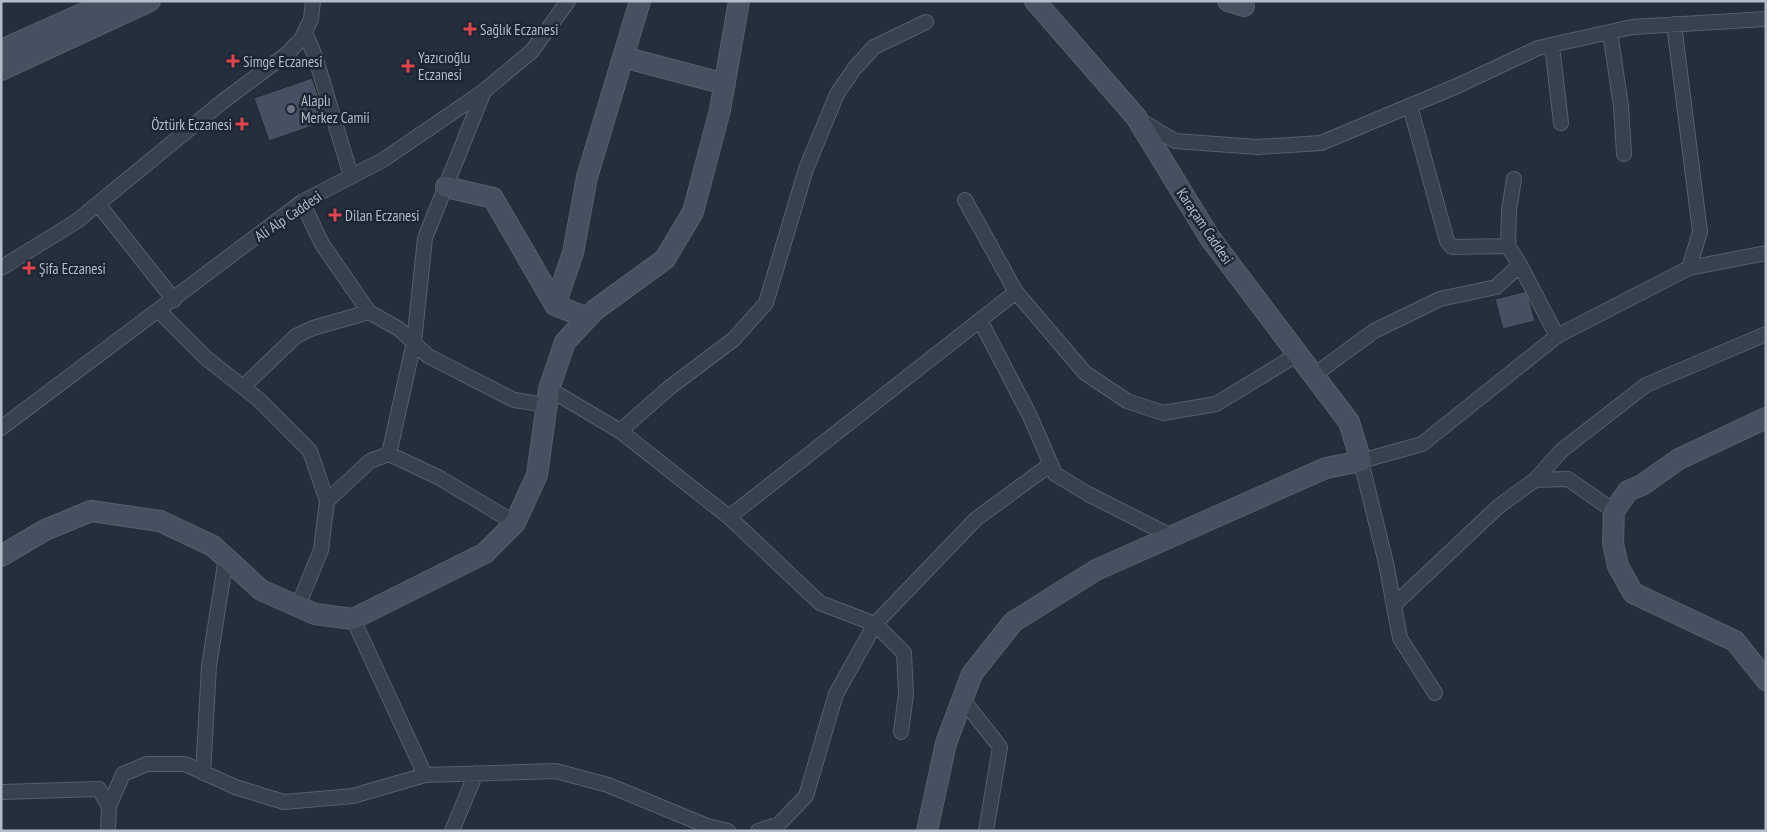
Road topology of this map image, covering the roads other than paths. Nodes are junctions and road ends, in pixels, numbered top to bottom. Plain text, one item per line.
1 (111, 1) edge
2 (150, 1) edge
3 (313, 1) edge
4 (568, 1) edge
5 (640, 1) edge
6 (739, 1) edge
7 (1035, 1) edge
8 (1766, 19) edge
9 (926, 22) dead end
10 (1674, 24) junction
11 (1610, 32) junction
12 (302, 38) junction
13 (1552, 45) junction
14 (1, 50) edge
15 (623, 57) junction
16 (1, 70) edge
17 (725, 84) junction
18 (484, 91) junction
19 (1410, 106) junction
20 (1136, 117) junction
21 (1561, 123) dead end
22 (1624, 154) dead end
23 (352, 176) junction
24 (1514, 179) dead end
25 (446, 187) junction
26 (965, 200) dead end
27 (302, 202) junction
28 (98, 204) junction
29 (1508, 246) junction
30 (1766, 253) edge
31 (1520, 265) junction
32 (1, 268) edge
33 (1689, 268) junction
34 (1016, 292) junction
35 (174, 300) junction
36 (555, 305) junction
37 (159, 311) junction
38 (370, 312) junction
39 (587, 318) junction
40 (980, 320) junction
41 (1766, 334) edge
42 (1556, 336) junction
43 (414, 342) junction
44 (1298, 354) junction
45 (1314, 375) junction
46 (243, 387) junction
47 (548, 397) junction
48 (1766, 418) edge
49 (1, 428) edge
50 (620, 431) junction
51 (388, 454) junction
52 (1361, 461) junction
53 (1050, 464) junction
54 (1535, 480) junction
55 (327, 501) junction
56 (1614, 511) junction
57 (729, 516) junction
58 (515, 523) junction
59 (1173, 537) junction
60 (1, 556) edge
61 (226, 558) junction
62 (1394, 605) junction
63 (298, 606) junction
64 (353, 619) junction
65 (875, 624) junction
66 (1766, 680) edge
67 (1435, 693) dead end
68 (962, 700) junction
69 (901, 732) dead end
70 (203, 773) junction
71 (476, 773) junction
72 (425, 775) junction
73 (1, 792) edge
74 (109, 806) junction
75 (108, 831) edge
76 (452, 831) edge
77 (728, 831) edge
78 (758, 831) edge
79 (927, 831) edge
80 (986, 831) edge

1 - 14 street
2 - 16 street
3 - 12 street
4 - 18 street, Ali Alp Caddesi
5 - 15 street
6 - 17 street
7 - 20 street, Karaçam Caddesi
8 - 10 street
9 - 50 street
10 - 11 street
10 - 33 street
11 - 13 street
11 - 22 street
12 - 23 street
12 - 28 street
13 - 19 street
13 - 21 street
15 - 17 street
15 - 36 street
17 - 39 street
18 - 23 street, Ali Alp Caddesi
18 - 25 street
19 - 20 street
19 - 29 street
20 - 44 street, Karaçam Caddesi
23 - 27 street, Ali Alp Caddesi
24 - 29 street
25 - 36 street
25 - 43 street
26 - 34 street
27 - 35 street, Ali Alp Caddesi
27 - 38 street
28 - 32 street
28 - 35 street
29 - 31 street
30 - 33 street
31 - 42 street
31 - 45 street
33 - 42 street
34 - 40 street
34 - 44 street
35 - 37 street, Ali Alp Caddesi
36 - 39 street
37 - 46 street
37 - 49 street, Ali Alp Caddesi
38 - 43 street
38 - 46 street
39 - 47 street
40 - 53 street
40 - 57 street
41 - 54 street
42 - 52 street
43 - 47 street
43 - 51 street
44 - 45 street, Karaçam Caddesi
45 - 52 street, Karaçam Caddesi
46 - 55 street
47 - 50 street
47 - 58 street
48 - 56 street
50 - 57 street
51 - 55 street
51 - 58 street
52 - 59 street
52 - 62 street
53 - 59 street
53 - 65 street
54 - 56 street
54 - 62 street
55 - 63 street
56 - 66 street
57 - 65 street
58 - 64 street
59 - 68 street
60 - 61 street
61 - 63 street
61 - 70 street
62 - 67 street
63 - 64 street
64 - 72 street
65 - 69 street
65 - 78 street
68 - 79 street
68 - 80 street
70 - 72 street
70 - 74 street
71 - 72 street
71 - 76 street
71 - 77 street
73 - 74 street
74 - 75 street

